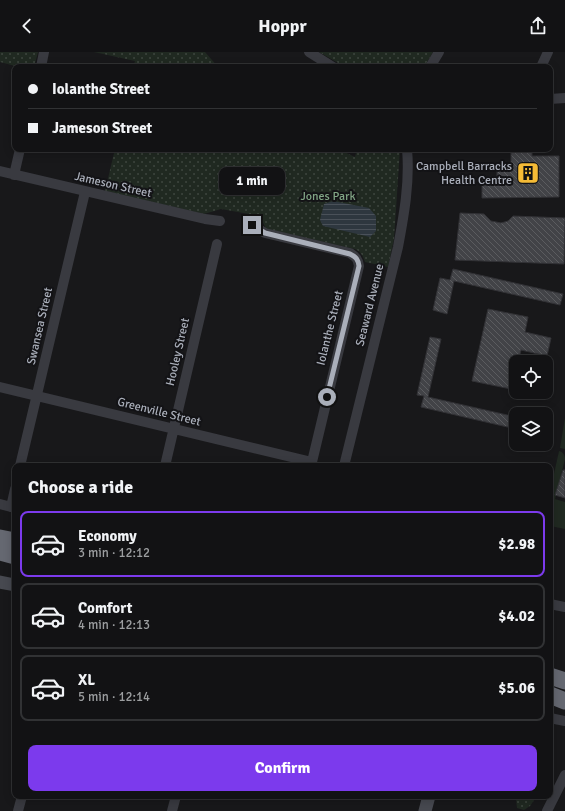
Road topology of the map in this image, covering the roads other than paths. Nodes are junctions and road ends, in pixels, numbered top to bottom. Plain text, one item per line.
1 (44, 52) edge
2 (309, 52) edge
3 (439, 52) edge
4 (548, 52) edge
5 (41, 64) edge
6 (328, 64) edge
7 (432, 64) edge
8 (542, 64) edge
9 (565, 98) edge
10 (553, 99) edge
11 (19, 152) edge
12 (407, 152) edge
13 (0, 171) edge
14 (14, 175) junction
15 (85, 192) junction
16 (220, 221) dead end
17 (252, 225) dead end
18 (218, 244) dead end
19 (0, 387) edge
20 (37, 395) junction
21 (174, 429) junction
22 (21, 463) edge
23 (166, 463) edge
24 (307, 463) edge
25 (311, 463) edge
26 (345, 463) edge
27 (0, 504) edge
28 (12, 507) edge
29 (0, 538) edge
30 (12, 540) edge
31 (0, 552) edge
32 (12, 555) edge
33 (0, 582) edge
34 (12, 584) edge
35 (553, 605) edge
36 (565, 607) edge
37 (553, 677) edge
38 (565, 681) edge
39 (553, 696) edge
40 (565, 701) edge
41 (553, 719) edge
42 (565, 721) edge
43 (565, 775) edge
44 (21, 799) edge
45 (175, 799) edge
46 (428, 799) edge
47 (18, 811) edge
48 (172, 811) edge
49 (426, 811) edge
50 (547, 811) edge

1 - 5 street
2 - 6 street
3 - 7 street
4 - 8 street
9 - 10 street
11 - 14 street
12 - 26 street, Seaward Avenue
13 - 14 street, Jameson Street
14 - 15 street, Jameson Street
15 - 16 street, Jameson Street
15 - 20 street, Swansea Street
17 - 25 street, Iolanthe Street
18 - 21 street, Hooley Street
19 - 20 street, Greenville Street
20 - 21 street, Greenville Street
20 - 22 street, Swansea Street
21 - 23 street, Hooley Street
21 - 24 street, Greenville Street
27 - 28 street
29 - 30 highway
31 - 32 highway
33 - 34 street
35 - 36 street
37 - 38 highway
39 - 40 highway
41 - 42 street
43 - 50 street
44 - 47 street
45 - 48 street
46 - 49 street

